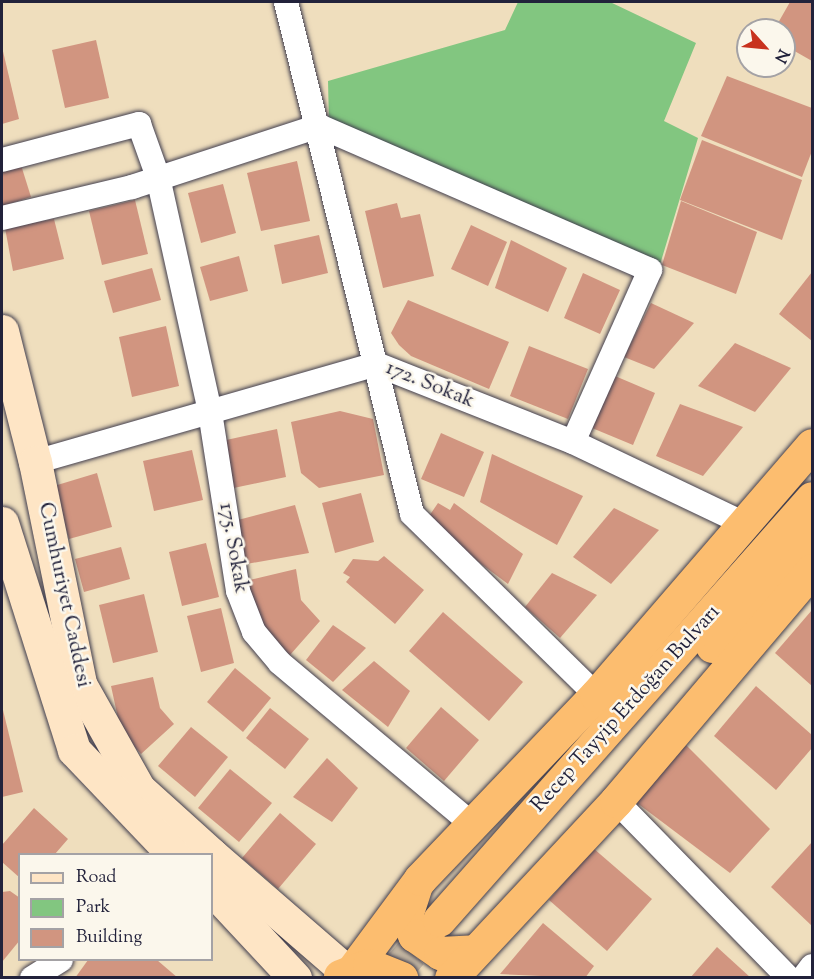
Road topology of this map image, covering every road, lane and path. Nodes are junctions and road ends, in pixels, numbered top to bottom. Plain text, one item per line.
1 (286, 2) edge
2 (319, 126) junction
3 (2, 160) edge
4 (158, 177) junction
5 (2, 218) edge
6 (2, 331) edge
7 (376, 364) junction
8 (210, 412) junction
9 (573, 442) junction
10 (813, 445) edge
11 (35, 462) junction
12 (813, 498) edge
13 (741, 522) junction
14 (2, 523) edge
15 (813, 536) edge
16 (813, 570) edge
17 (596, 695) junction
18 (616, 801) junction
19 (472, 824) junction
20 (159, 850) edge
21 (209, 853) edge
22 (213, 857) edge
23 (420, 879) junction
24 (213, 890) edge
25 (457, 934) junction
26 (59, 961) edge
27 (813, 966) edge
28 (347, 973) edge
29 (32, 978) edge
30 (295, 978) edge
31 (402, 978) edge
32 (451, 978) edge
33 (789, 978) edge
34 (803, 978) edge

1 - 2 street
2 - 4 street
2 - 7 street
2 - 9 street
3 - 4 street, 175. Sokak
4 - 5 street
4 - 8 street, 175. Sokak
6 - 11 main road, Cumhuriyet Caddesi
7 - 8 street, 172. Sokak
7 - 9 street, 172. Sokak
7 - 17 street
8 - 11 street, 172. Sokak
8 - 19 street, 175. Sokak
9 - 13 street, 172. Sokak
10 - 13 highway
11 - 21 main road, Cumhuriyet Caddesi
12 - 25 highway, Recep Tayyip Erdoğan Bulvarı
13 - 17 highway
14 - 20 main road, Cumhuriyet Caddesi
15 - 25 highway, Recep Tayyip Erdoğan Bulvarı
16 - 18 highway
17 - 19 highway
18 - 25 highway
18 - 33 street
19 - 23 highway
22 - 28 main road, Cumhuriyet Caddesi
23 - 25 highway
23 - 28 highway
24 - 30 main road
25 - 32 highway
26 - 29 street
27 - 34 street
28 - 31 highway

